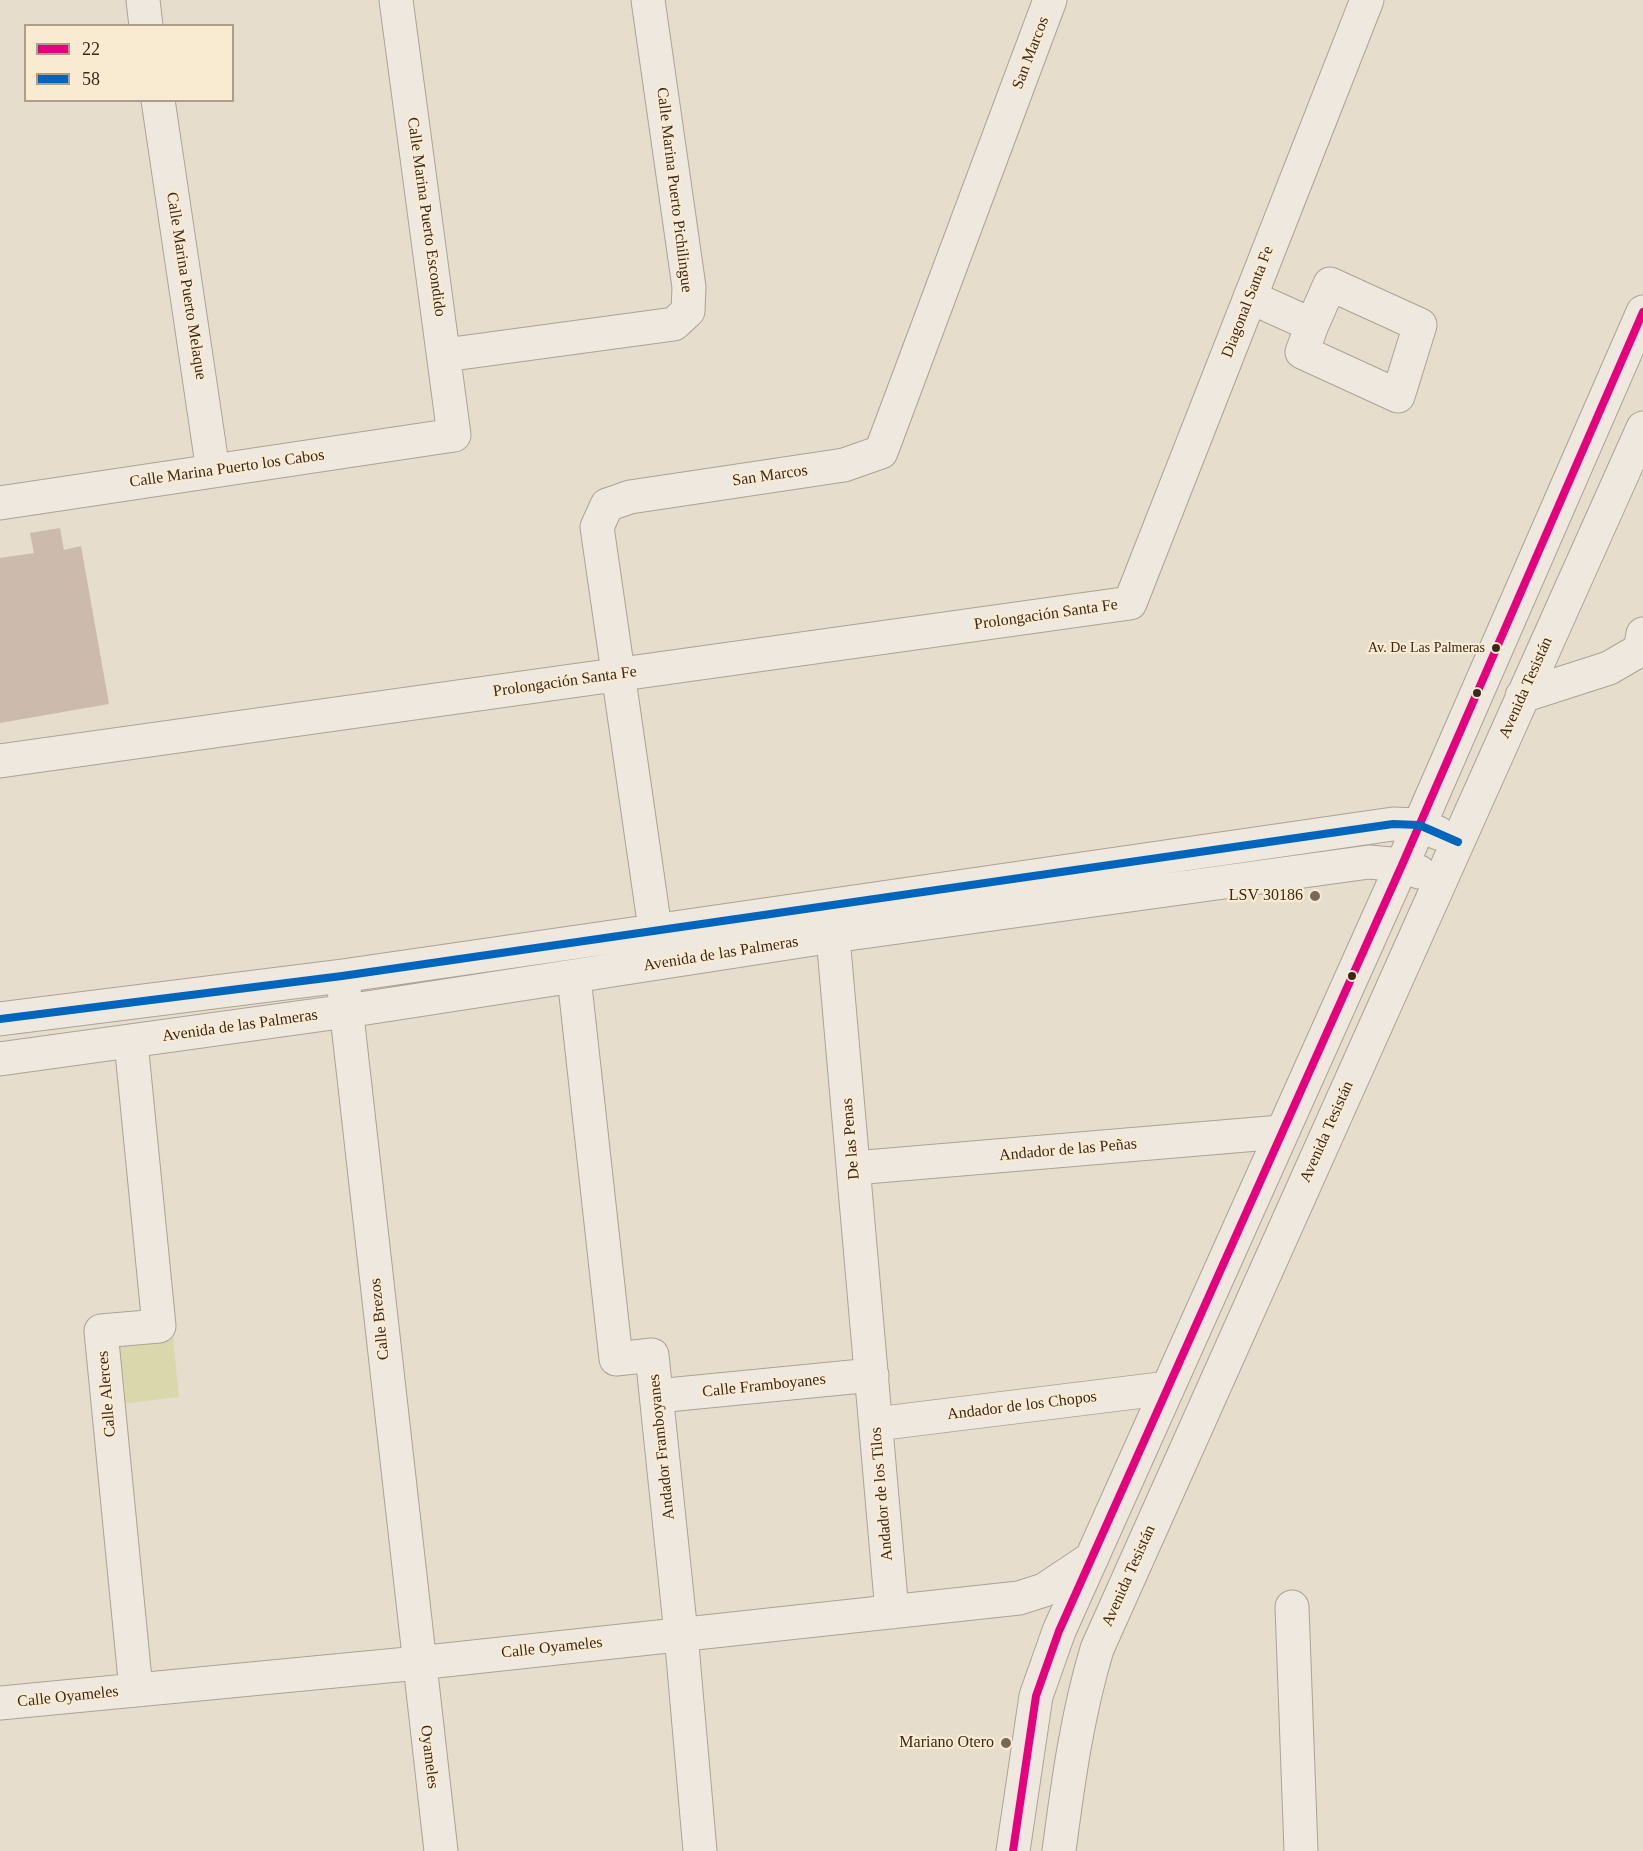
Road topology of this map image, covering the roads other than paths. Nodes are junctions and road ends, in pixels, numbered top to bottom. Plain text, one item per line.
1 (143, 0) edge
2 (396, 0) edge
3 (648, 0) edge
4 (1050, 0) edge
5 (1367, 0) edge
6 (147, 24) edge
7 (158, 102) edge
8 (1250, 297) junction
9 (1643, 312) edge
10 (1312, 324) dead end
11 (445, 355) junction
12 (1643, 428) edge
13 (454, 435) joint
14 (213, 471) junction
15 (0, 502) edge
16 (1130, 603) joint
17 (1643, 634) edge
18 (618, 674) junction
19 (1522, 696) junction
20 (0, 761) edge
21 (1419, 825) junction
22 (1458, 842) junction
23 (1402, 865) junction
24 (1440, 880) junction
25 (830, 903) junction
26 (655, 929) junction
27 (833, 936) junction
28 (342, 976) junction
29 (574, 977) junction
30 (347, 1011) junction
31 (0, 1019) edge
32 (131, 1042) junction
33 (0, 1059) edge
34 (1281, 1132) junction
35 (854, 1168) junction
36 (872, 1375) junction
37 (1168, 1388) junction
38 (657, 1396) junction
39 (876, 1424) junction
40 (1092, 1557) junction
41 (1292, 1607) dead end
42 (892, 1612) junction
43 (681, 1634) junction
44 (418, 1663) junction
45 (136, 1690) junction
46 (0, 1703) edge
47 (441, 1851) edge
48 (700, 1851) edge
49 (1013, 1851) edge
50 (1059, 1851) edge
51 (1301, 1851) edge

1 - 6 street
2 - 11 street, Calle Marina Puerto Escondido
3 - 11 street, Calle Marina Puerto Pichilingue
4 - 18 street, San Marcos
5 - 8 street, Diagonal Santa Fe
7 - 14 street, Calle Marina Puerto Melaque
8 - 10 street
8 - 16 street, Diagonal Santa Fe
9 - 21 street
11 - 13 street, Calle Marina Puerto Escondido
12 - 19 street, Avenida Tesistán
13 - 14 street, Calle Marina Puerto los Cabos
14 - 15 street, Calle Marina Puerto los Cabos
16 - 18 street, Prolongación Santa Fe
17 - 19 street
18 - 20 street, Prolongación Santa Fe
18 - 26 street, San Marcos
19 - 22 street, Avenida Tesistán
21 - 22 street
21 - 23 street
21 - 25 street, Avenida de las Palmeras
22 - 24 street, Avenida Tesistán
23 - 24 street, Avenida de las Palmeras
23 - 27 street, Avenida de las Palmeras
23 - 34 street
24 - 50 street, Avenida Tesistán
25 - 26 street, Avenida de las Palmeras
25 - 27 street, De las Penas
26 - 28 street, Avenida de las Palmeras
27 - 29 street, Avenida de las Palmeras
27 - 35 street, De las Penas
28 - 30 street, Calle Brezos
28 - 31 street, Avenida de las Palmeras
29 - 30 street, Avenida de las Palmeras
29 - 38 street, Andador Framboyanes
30 - 32 street, Avenida de las Palmeras
30 - 44 street, Calle Brezos
32 - 33 street, Avenida de las Palmeras
32 - 45 street, Calle Alerces
34 - 35 street, Andador de las Peñas
34 - 37 street
35 - 36 street, De las Penas
36 - 38 street, Calle Framboyanes
36 - 39 street, Andador de los Tilos
37 - 39 street, Andador de los Chopos
37 - 40 street
38 - 43 street, Andador Framboyanes
39 - 42 street, Andador de los Tilos
40 - 42 street, Calle Oyameles
40 - 49 street
41 - 51 street
42 - 43 street, Calle Oyameles
43 - 44 street, Calle Oyameles
43 - 48 street, Andador Framboyanes
44 - 45 street, Calle Oyameles
44 - 47 street, Oyameles
45 - 46 street, Calle Oyameles

